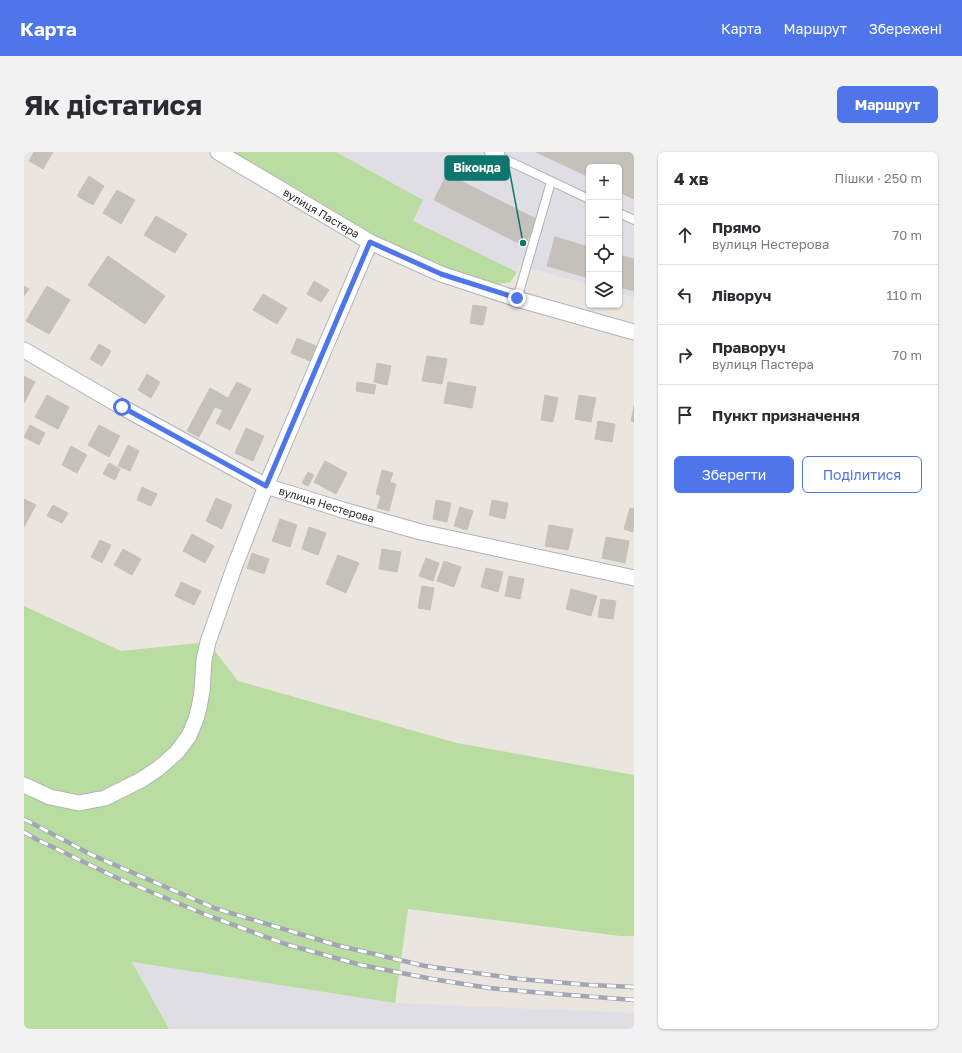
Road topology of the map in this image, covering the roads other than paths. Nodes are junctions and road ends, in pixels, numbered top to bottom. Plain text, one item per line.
1 (218, 152) edge
2 (489, 152) edge
3 (499, 154) edge
4 (551, 182) junction
5 (586, 198) edge
6 (622, 214) edge
7 (634, 220) edge
8 (370, 242) junction
9 (517, 298) junction
10 (634, 332) edge
11 (24, 350) edge
12 (266, 486) junction
13 (634, 578) edge
14 (24, 785) edge

1 - 8 street, вулиця Пастера
2 - 3 lane
3 - 4 lane
4 - 5 lane
4 - 9 lane
6 - 7 lane
8 - 9 street, вулиця Пастера
8 - 12 street
9 - 10 street, вулиця Пастера
11 - 12 street, вулиця Нестерова
12 - 13 street, вулиця Нестерова
12 - 14 street

